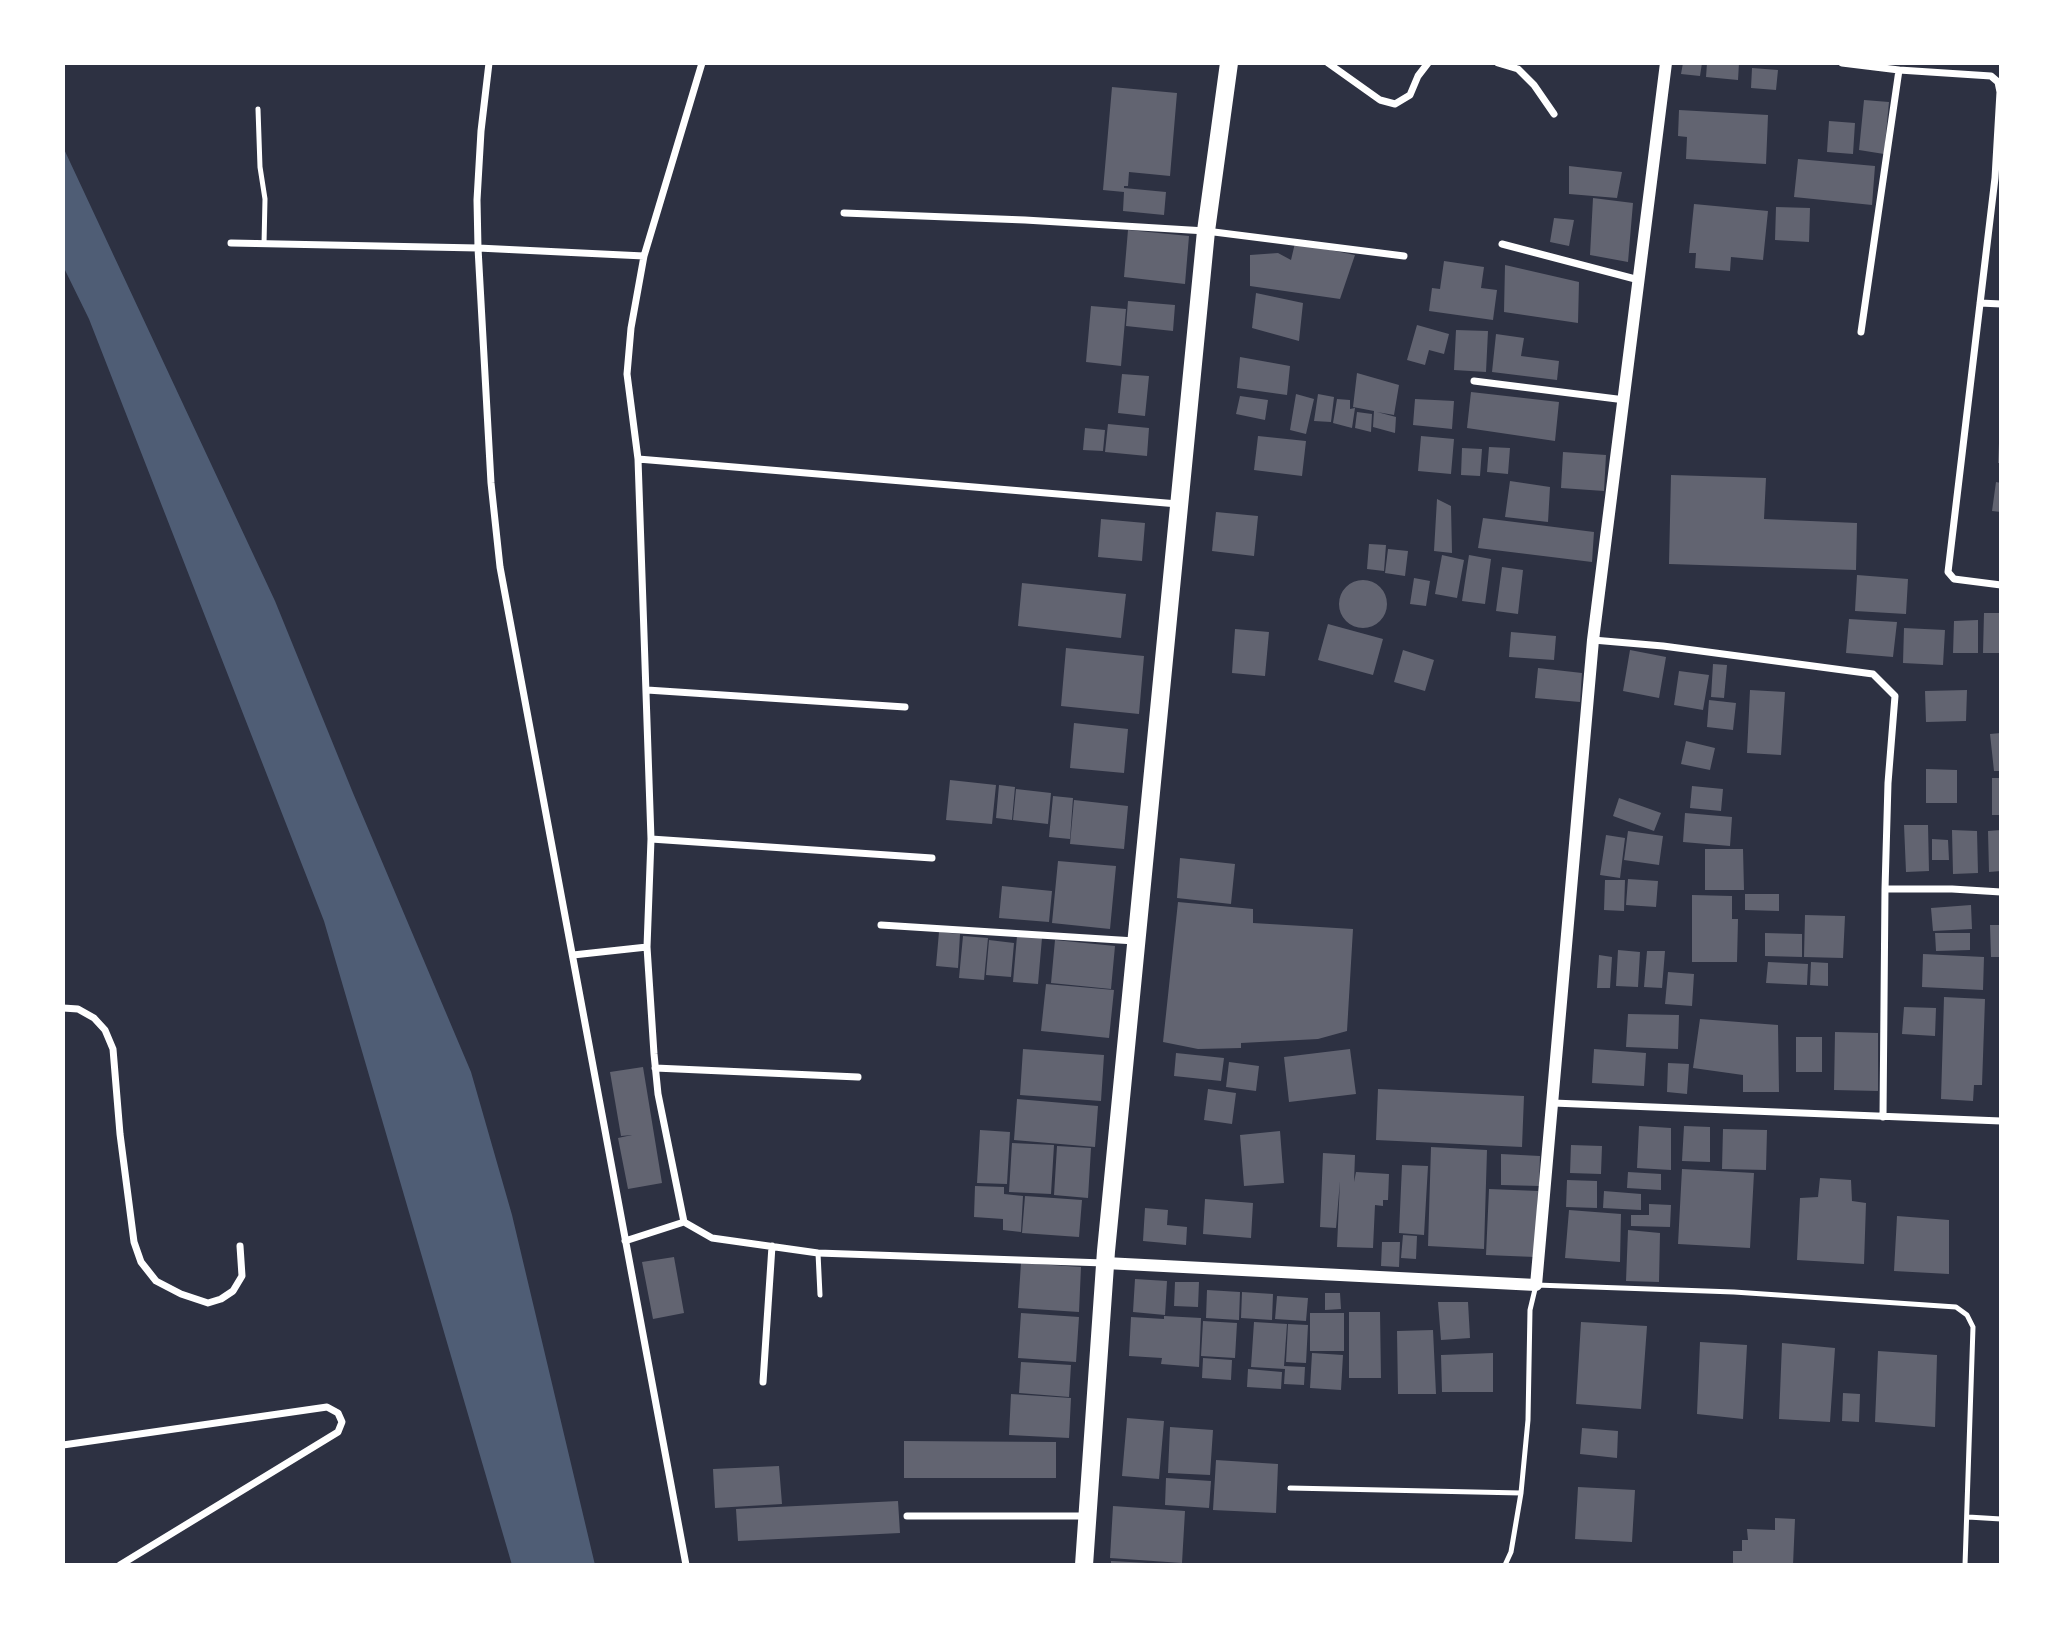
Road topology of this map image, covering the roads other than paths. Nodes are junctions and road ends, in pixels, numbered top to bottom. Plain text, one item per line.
1 (489, 63) edge
2 (702, 63) edge
3 (1228, 63) edge
4 (1328, 63) edge
5 (1428, 63) edge
6 (1498, 63) edge
7 (1666, 63) edge
8 (1842, 63) edge
9 (1899, 70) junction
10 (258, 109) dead end
11 (1554, 114) dead end
12 (844, 213) dead end
13 (1206, 231) junction
14 (231, 243) dead end
15 (264, 244) junction
16 (1502, 244) dead end
17 (478, 248) junction
18 (644, 256) junction
19 (1404, 256) dead end
20 (1639, 280) junction
21 (1980, 303) junction
22 (2001, 304) edge
23 (1861, 332) dead end
24 (1474, 380) dead end
25 (1625, 400) junction
26 (638, 459) junction
27 (1178, 504) junction
28 (2001, 584) edge
29 (1593, 640) junction
30 (647, 690) junction
31 (905, 707) dead end
32 (651, 839) junction
33 (932, 858) dead end
34 (1885, 889) junction
35 (2001, 892) edge
36 (881, 925) dead end
37 (1137, 941) junction
38 (648, 947) junction
39 (573, 955) junction
40 (63, 1008) edge
41 (655, 1068) junction
42 (858, 1077) dead end
43 (1553, 1103) junction
44 (1883, 1117) junction
45 (2001, 1121) edge
46 (684, 1222) junction
47 (625, 1241) junction
48 (240, 1246) dead end
49 (772, 1246) junction
50 (818, 1253) junction
51 (1105, 1263) junction
52 (1536, 1285) junction
53 (820, 1295) dead end
54 (763, 1382) dead end
55 (63, 1445) edge
56 (1290, 1488) dead end
57 (1521, 1493) junction
58 (907, 1516) dead end
59 (1088, 1516) junction
60 (1968, 1517) junction
61 (2001, 1519) edge
62 (120, 1565) edge
63 (685, 1565) edge
64 (1084, 1565) edge
65 (1505, 1565) edge
66 (1965, 1565) edge

1 - 17 street
2 - 18 street
3 - 13 main road
4 - 5 street
6 - 11 street
7 - 20 street
8 - 9 street
9 - 21 street
9 - 23 street
10 - 15 lane
12 - 13 street
13 - 19 street
13 - 27 main road
14 - 15 street
15 - 17 street
16 - 20 street
17 - 18 street
17 - 39 street
18 - 26 street
20 - 25 street
21 - 22 street
21 - 28 street
24 - 25 street
25 - 29 street
26 - 27 street
26 - 30 street
27 - 37 main road
29 - 34 street
29 - 43 street
30 - 31 street
30 - 32 street
32 - 33 street
32 - 38 street
34 - 35 street
34 - 44 street
36 - 37 street
37 - 51 main road
38 - 39 street
38 - 41 street
39 - 47 street
40 - 48 street
41 - 42 street
41 - 46 street
43 - 44 street
43 - 52 street
44 - 45 street
46 - 47 street
46 - 49 street
47 - 63 street
49 - 50 street
49 - 54 street
50 - 51 street
50 - 53 lane
51 - 52 street
51 - 59 main road
52 - 57 lane
52 - 60 lane
55 - 62 street
56 - 57 lane
57 - 65 lane
58 - 59 street
59 - 64 main road
60 - 61 lane
60 - 66 lane

